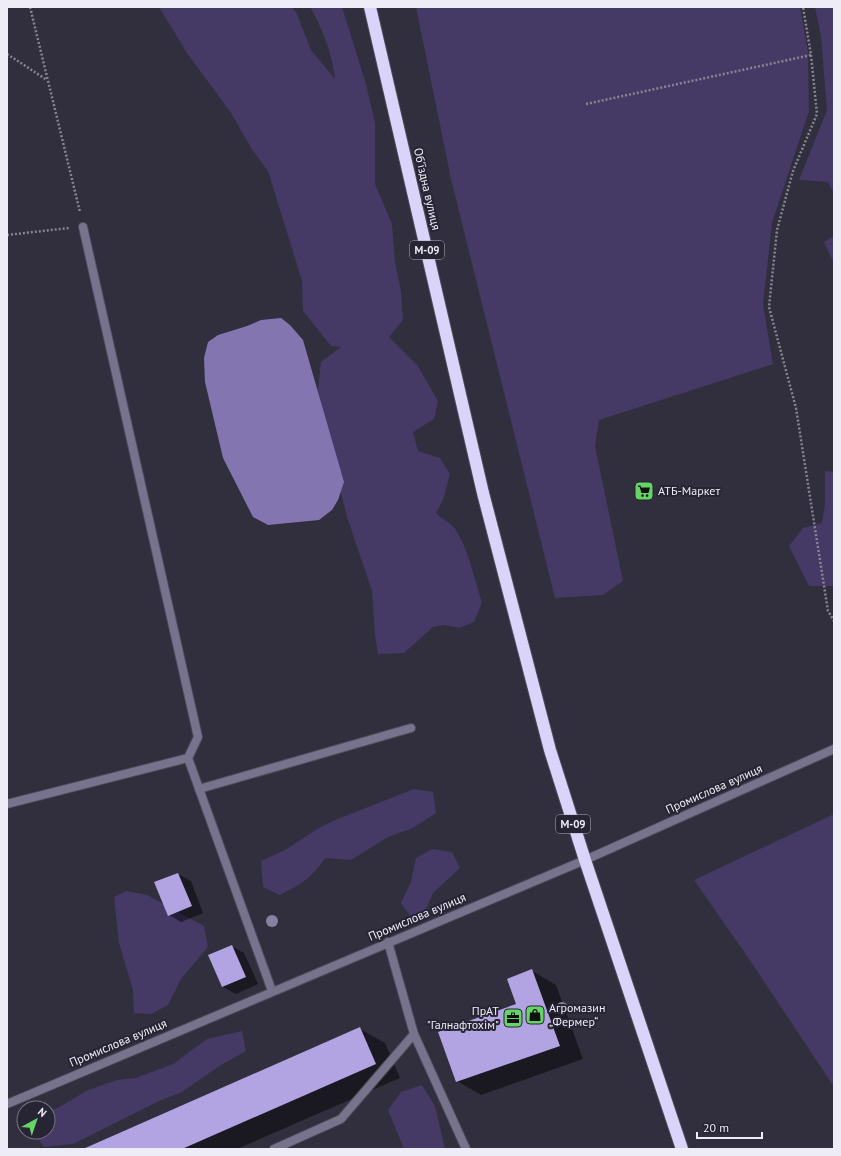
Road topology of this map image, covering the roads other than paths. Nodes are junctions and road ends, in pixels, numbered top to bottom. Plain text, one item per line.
1 (370, 7) edge
2 (83, 227) road end
3 (411, 728) dead end
4 (834, 749) edge
5 (188, 758) junction
6 (199, 789) junction
7 (7, 804) edge
8 (585, 860) junction
9 (388, 942) junction
10 (272, 992) junction
11 (414, 1034) junction
12 (7, 1104) edge
13 (274, 1149) edge
14 (466, 1149) edge
15 (682, 1149) edge

1 - 8 highway, Обʼїздна вулиця / М-09
2 - 5 street
3 - 6 street
4 - 8 street, Промислова вулиця
5 - 6 street
5 - 7 street
6 - 10 street
8 - 9 street, Промислова вулиця
8 - 15 highway, М-09
9 - 10 street, Промислова вулиця
9 - 11 street
10 - 12 street, Промислова вулиця
11 - 13 street
11 - 14 street

